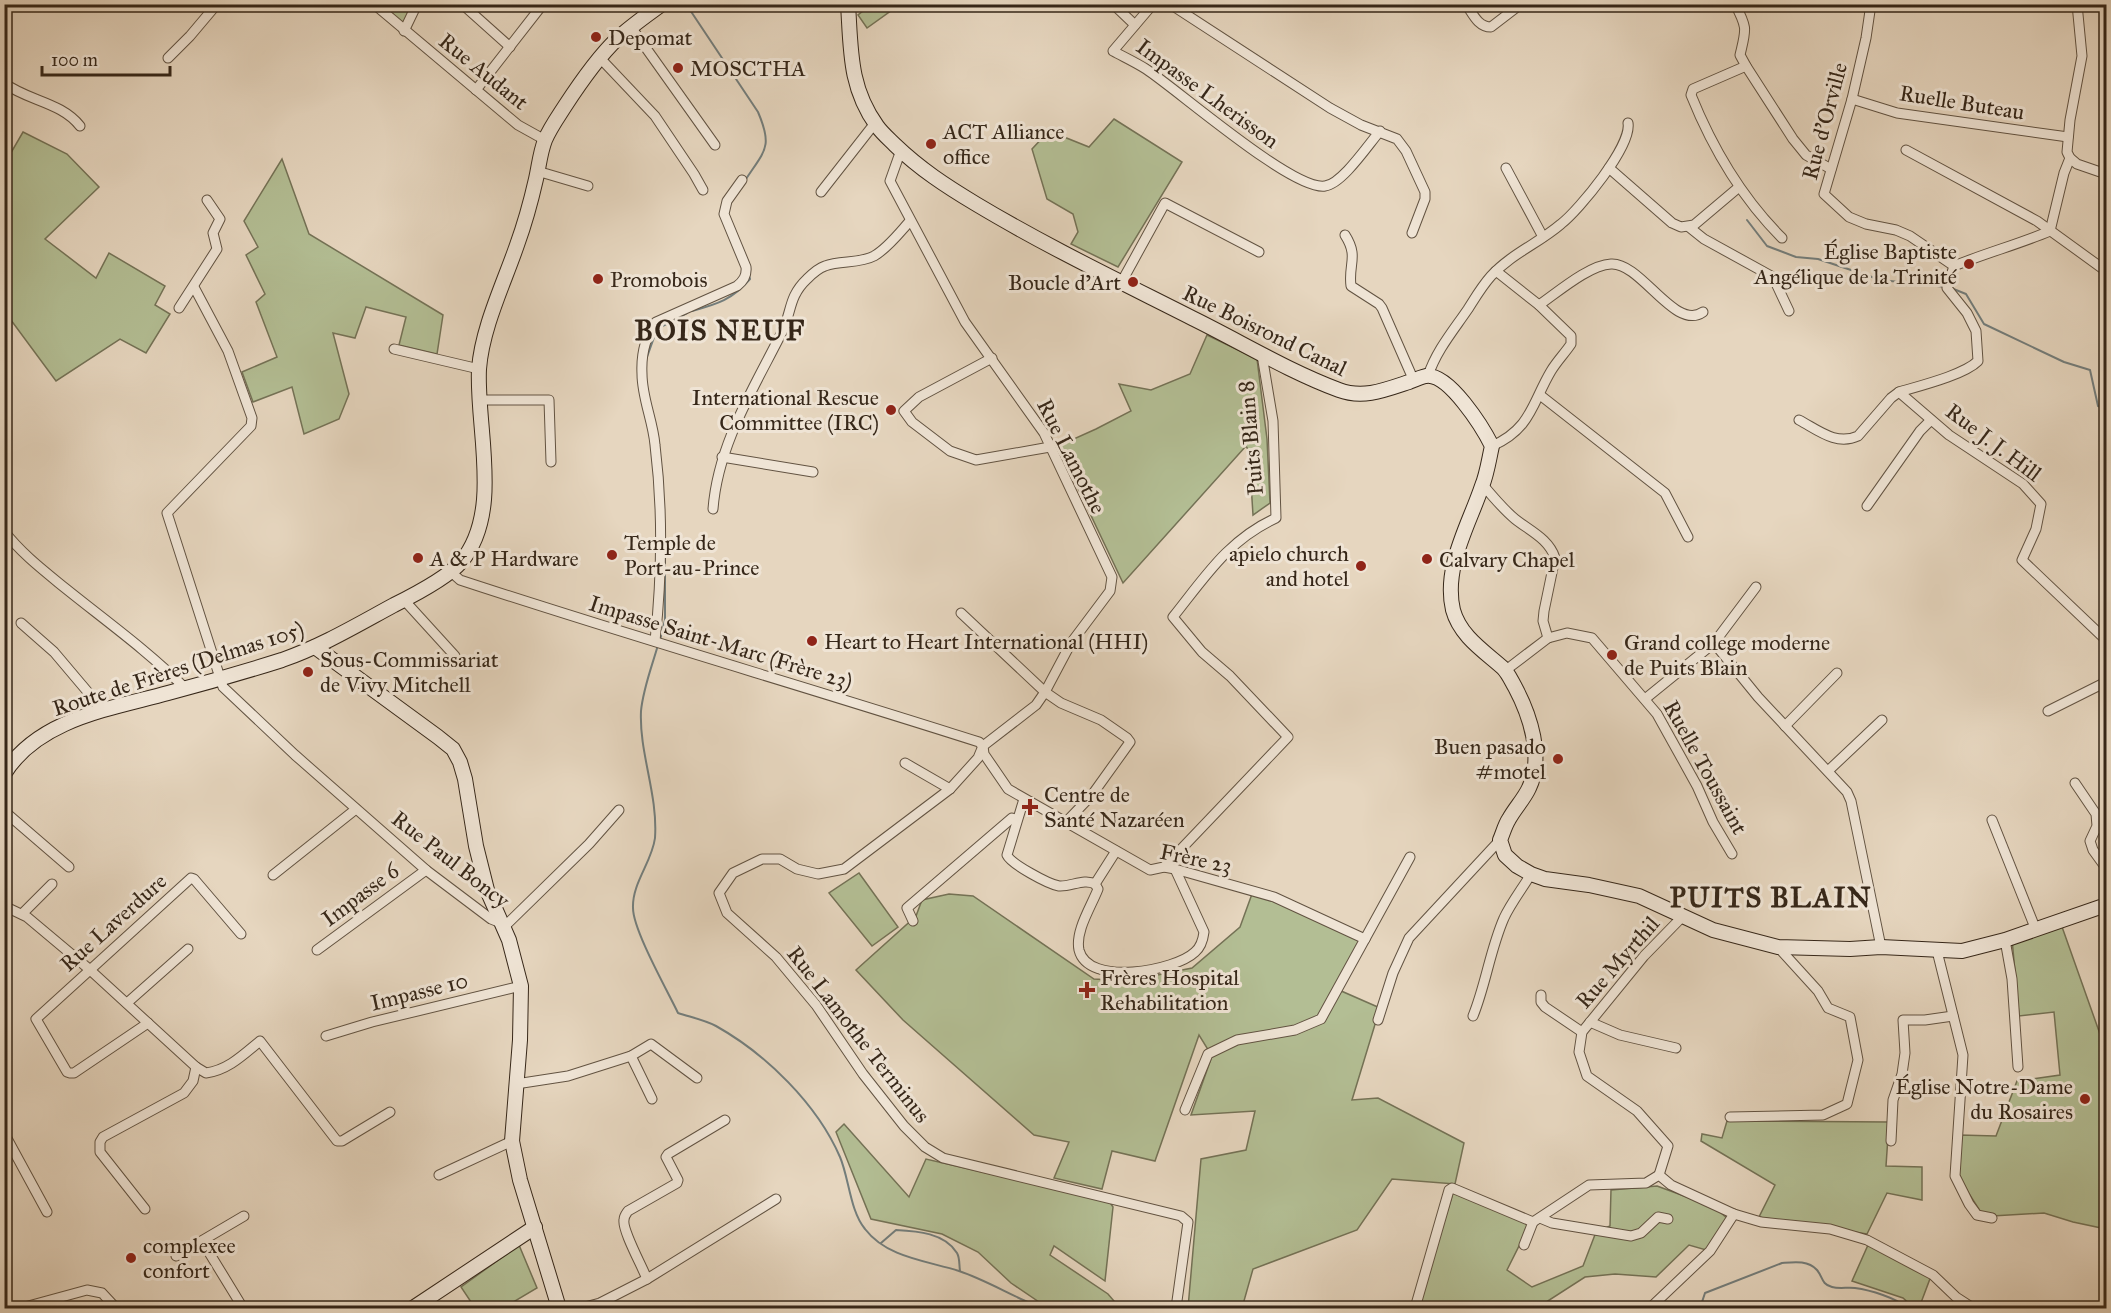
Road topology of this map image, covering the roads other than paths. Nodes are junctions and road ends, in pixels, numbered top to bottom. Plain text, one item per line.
1 (217, 4) edge
2 (374, 4) edge
3 (417, 4) edge
4 (462, 4) edge
5 (543, 4) edge
6 (662, 4) edge
7 (848, 4) edge
8 (1113, 4) edge
9 (1153, 4) edge
10 (1170, 4) edge
11 (1466, 4) edge
12 (1521, 4) edge
13 (1735, 4) edge
14 (1871, 4) edge
15 (2078, 4) edge
16 (474, 8) edge
17 (1136, 25) junction
18 (631, 27) junction
19 (404, 32) junction
20 (510, 47) junction
21 (168, 58) dead end
22 (600, 58) junction
23 (1746, 66) junction
24 (4, 83) edge
25 (476, 90) junction
26 (1852, 99) junction
27 (875, 123) junction
28 (1628, 123) dead end
29 (80, 126) dead end
30 (1380, 131) junction
31 (2068, 137) junction
32 (545, 140) junction
33 (715, 145) dead end
34 (901, 150) junction
35 (1906, 150) dead end
36 (2070, 158) junction
37 (1506, 168) dead end
38 (1609, 168) junction
39 (1831, 169) junction
40 (537, 171) junction
41 (2106, 174) edge
42 (742, 180) dead end
43 (588, 186) dead end
44 (1739, 187) junction
45 (703, 190) dead end
46 (821, 192) dead end
47 (207, 200) dead end
48 (910, 221) junction
49 (1689, 227) junction
50 (2050, 231) junction
51 (1412, 233) dead end
52 (1345, 235) dead end
53 (1543, 237) junction
54 (1782, 238) dead end
55 (1259, 252) dead end
56 (1954, 266) junction
57 (1496, 271) junction
58 (2106, 271) edge
59 (1121, 283) junction
60 (194, 287) junction
61 (1539, 305) junction
62 (179, 308) dead end
63 (1790, 311) dead end
64 (1703, 312) dead end
65 (394, 349) dead end
66 (1262, 355) junction
67 (992, 358) junction
68 (479, 369) junction
69 (1428, 376) junction
70 (1414, 381) junction
71 (1899, 392) junction
72 (1540, 395) junction
73 (479, 400) junction
74 (1799, 420) dead end
75 (1931, 420) junction
76 (1492, 446) junction
77 (1050, 447) junction
78 (722, 458) junction
79 (551, 462) dead end
80 (813, 472) dead end
81 (1483, 485) junction
82 (1867, 506) dead end
83 (713, 508) dead end
84 (4, 531) edge
85 (1688, 537) dead end
86 (450, 572) junction
87 (1756, 587) dead end
88 (404, 600) junction
89 (961, 613) dead end
90 (21, 624) dead end
91 (1548, 638) junction
92 (2106, 640) edge
93 (655, 641) junction
94 (1714, 643) junction
95 (315, 647) junction
96 (455, 656) dead end
97 (1506, 670) junction
98 (1836, 673) dead end
99 (219, 679) junction
100 (2106, 682) edge
101 (186, 688) junction
102 (1046, 692) junction
103 (1645, 699) junction
104 (103, 710) junction
105 (2048, 711) dead end
106 (1882, 720) dead end
107 (1785, 726) junction
108 (983, 746) junction
109 (905, 763) dead end
110 (6, 770) edge
111 (1828, 771) junction
112 (2075, 783) dead end
113 (950, 789) junction
114 (1024, 799) junction
115 (356, 809) junction
116 (619, 810) dead end
117 (4, 811) edge
118 (1017, 819) junction
119 (1992, 820) dead end
120 (1066, 822) junction
121 (1500, 840) junction
122 (1116, 851) junction
123 (1732, 854) dead end
124 (1410, 857) dead end
125 (69, 867) dead end
126 (1164, 867) junction
127 (2106, 868) edge
128 (1175, 869) junction
129 (426, 870) junction
130 (1531, 874) junction
131 (273, 875) dead end
132 (52, 884) dead end
133 (1095, 884) junction
134 (4, 906) edge
135 (2106, 909) edge
136 (22, 914) junction
137 (1684, 915) junction
138 (913, 921) dead end
139 (502, 925) junction
140 (2036, 930) junction
141 (241, 934) dead end
142 (1365, 939) junction
143 (2005, 940) junction
144 (1778, 947) junction
145 (1881, 947) junction
146 (189, 949) dead end
147 (317, 950) dead end
148 (1937, 951) junction
149 (89, 969) junction
150 (521, 986) junction
151 (1541, 995) dead end
152 (126, 1003) junction
153 (1473, 1016) dead end
154 (1953, 1016) junction
155 (1378, 1020) dead end
156 (1590, 1022) junction
157 (148, 1023) junction
158 (1582, 1032) junction
159 (326, 1036) dead end
160 (1676, 1048) dead end
161 (631, 1056) junction
162 (196, 1067) junction
163 (2018, 1067) dead end
164 (697, 1078) dead end
165 (516, 1084) junction
166 (652, 1099) dead end
167 (1185, 1110) dead end
168 (390, 1112) dead end
169 (1730, 1117) dead end
170 (725, 1120) dead end
171 (4, 1133) edge
172 (512, 1141) junction
173 (1891, 1141) dead end
174 (439, 1175) dead end
175 (1659, 1175) junction
176 (776, 1199) dead end
177 (145, 1209) dead end
178 (48, 1212) dead end
179 (1734, 1214) junction
180 (244, 1216) dead end
181 (1992, 1218) dead end
182 (1668, 1219) dead end
183 (1536, 1220) junction
184 (534, 1227) junction
185 (202, 1241) junction
186 (1524, 1245) dead end
187 (176, 1256) dead end
188 (647, 1279) junction
189 (21, 1308) edge
190 (116, 1308) edge
191 (242, 1308) edge
192 (413, 1308) edge
193 (559, 1308) edge
194 (581, 1308) edge
195 (1176, 1308) edge
196 (1327, 1308) edge
197 (1346, 1308) edge
198 (1415, 1308) edge
199 (1650, 1308) edge
200 (1973, 1308) edge

1 - 21 street
2 - 19 street, Rue Audant
3 - 19 street
4 - 16 street
5 - 20 street
6 - 18 street, Route de Frères (Delmas 105)
7 - 27 street, Rue Boisrond Canal
8 - 17 street
9 - 17 street
10 - 30 street
11 - 12 street
13 - 23 street
14 - 26 street, Rue d'Orville
15 - 31 street
16 - 20 street
17 - 30 street, Impasse Lherisson
18 - 22 street, Route de Frères (Delmas 105)
18 - 33 street
19 - 25 street, Rue Audant
20 - 25 street
22 - 32 street, Route de Frères (Delmas 105)
22 - 45 street
23 - 39 street
23 - 44 street
24 - 29 street
25 - 32 street, Rue Audant
26 - 31 street, Ruelle Buteau
26 - 39 street, Rue d'Orville
27 - 34 street, Rue Boisrond Canal
27 - 46 street
28 - 38 street
30 - 51 street
31 - 36 street
32 - 40 street, Route de Frères (Delmas 105)
34 - 48 street, Rue Lamothe
34 - 59 street, Rue Boisrond Canal
35 - 50 street
36 - 41 street
36 - 50 street
37 - 53 street
38 - 49 street
38 - 53 street
39 - 56 street, Rue d'Orville
40 - 43 street
40 - 68 street, Route de Frères (Delmas 105)
42 - 93 street
44 - 49 street
44 - 54 street
47 - 60 street
48 - 67 street, Rue Lamothe
48 - 78 street
49 - 63 street
50 - 56 street
50 - 58 street
52 - 70 street
53 - 57 street
55 - 59 street
56 - 71 street
57 - 61 street
57 - 69 street
59 - 66 street, Rue Boisrond Canal
60 - 62 street
60 - 99 street
61 - 64 street
61 - 72 street
65 - 68 street
66 - 70 street, Rue Boisrond Canal
66 - 126 street, Puits Blain 8
67 - 77 street, Rue Lamothe
67 - 77 street
68 - 73 street, Route de Frères (Delmas 105)
69 - 70 street, Rue Boisrond Canal
69 - 76 street
71 - 74 street
71 - 75 street, Rue J. J. Hill
72 - 76 street
72 - 85 street
73 - 79 street
73 - 86 street, Route de Frères (Delmas 105)
75 - 82 street
75 - 92 street, Rue J. J. Hill
76 - 81 street
77 - 102 street, Rue Lamothe
78 - 80 street
78 - 83 street
81 - 91 street
81 - 97 street
84 - 101 street
86 - 88 street, Route de Frères (Delmas 105)
86 - 93 street, Impasse Saint-Marc (Frère 23)
87 - 94 street
88 - 95 street, Route de Frères (Delmas 105)
88 - 96 street
89 - 102 street
90 - 104 street
91 - 97 street
91 - 103 street, Ruelle Toussaint
93 - 108 street, Impasse Saint-Marc (Frère 23)
94 - 103 street
94 - 107 street
95 - 99 street, Route de Frères (Delmas 105)
95 - 139 street
97 - 121 street
98 - 107 street
99 - 101 street, Route de Frères (Delmas 105)
99 - 115 street, Rue Paul Boncy
100 - 105 street
101 - 104 street, Route de Frères (Delmas 105)
102 - 108 street, Rue Lamothe
102 - 120 street
103 - 123 street, Ruelle Toussaint
104 - 110 street, Route de Frères (Delmas 105)
106 - 111 street
107 - 111 street
108 - 113 street, Rue Lamothe Terminus
108 - 114 street, Frère 23
109 - 113 street
111 - 145 street
112 - 127 street
113 - 195 street, Rue Lamothe Terminus
114 - 118 street
114 - 120 street, Frère 23
115 - 129 street, Rue Paul Boncy
115 - 131 street
116 - 139 street
117 - 125 street
118 - 133 street
118 - 138 street
119 - 140 street
120 - 122 street, Frère 23
121 - 130 street
121 - 155 street
122 - 126 street, Frère 23
122 - 133 street
124 - 142 street
126 - 128 street, Frère 23
128 - 133 street
128 - 142 street, Frère 23
129 - 139 street, Rue Paul Boncy
129 - 147 street, Impasse 6
130 - 137 street
130 - 153 street
132 - 136 street
134 - 136 street
135 - 140 street
136 - 149 street
137 - 144 street
137 - 156 street, Rue Myrthil
139 - 150 street, Rue Paul Boncy
140 - 143 street
141 - 149 street, Rue Laverdure
142 - 167 street
143 - 148 street
143 - 163 street
144 - 145 street
144 - 169 street
145 - 148 street
146 - 152 street
148 - 154 street
149 - 152 street
149 - 157 street, Rue Laverdure
150 - 159 street, Impasse 10
150 - 165 street, Rue Paul Boncy
151 - 158 street
152 - 157 street
154 - 173 street
154 - 181 street
156 - 158 street, Rue Myrthil
156 - 160 street
157 - 162 street
158 - 175 street, Rue Myrthil
161 - 164 street
161 - 165 street
161 - 166 street
162 - 168 street
162 - 177 street
165 - 172 street, Rue Paul Boncy
170 - 188 street
171 - 178 street
172 - 174 street
172 - 184 street, Rue Paul Boncy
175 - 179 street
175 - 183 street
176 - 188 street
179 - 199 street
179 - 200 street
180 - 185 street
182 - 183 street
183 - 186 street
183 - 198 street
184 - 192 street
184 - 193 street, Rue Paul Boncy
185 - 187 street
185 - 191 street
188 - 194 street
189 - 190 street
196 - 197 street

